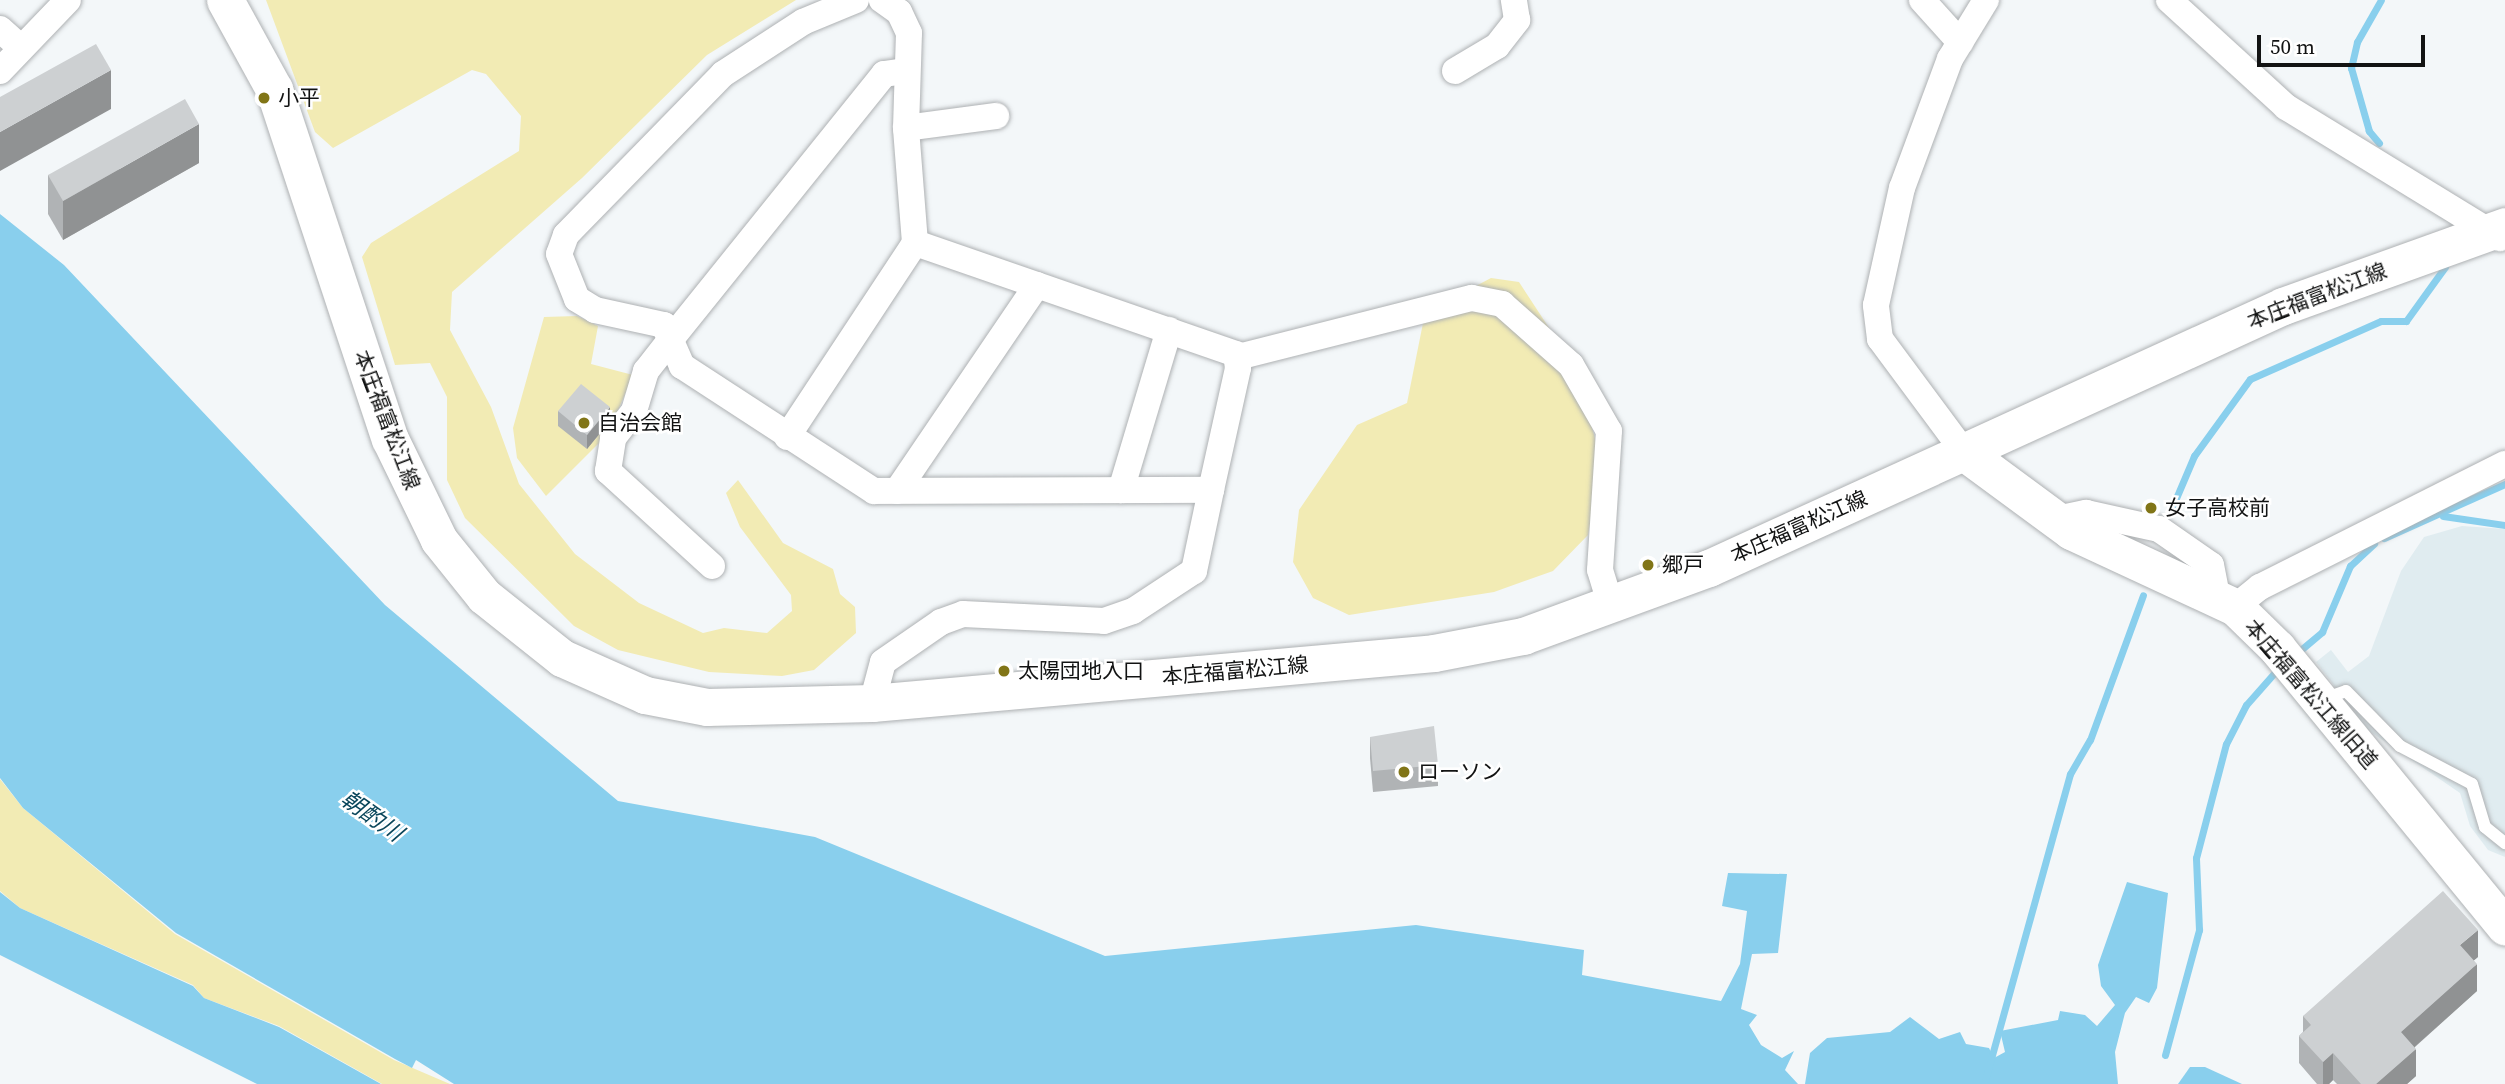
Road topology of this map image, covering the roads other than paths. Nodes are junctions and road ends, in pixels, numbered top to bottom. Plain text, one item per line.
1 (68, 0) edge
2 (225, 0) edge
3 (856, 0) edge
4 (882, 0) edge
5 (1514, 0) edge
6 (1922, 0) edge
7 (1986, 0) edge
8 (2169, 0) edge
9 (0, 29) edge
10 (1960, 42) junction
11 (22, 48) junction
12 (0, 71) edge
13 (905, 71) junction
14 (1454, 71) dead end
15 (996, 116) dead end
16 (906, 128) junction
17 (2499, 233) edge
18 (915, 243) junction
19 (1037, 285) junction
20 (1169, 330) junction
21 (671, 339) junction
22 (1238, 357) junction
23 (788, 437) junction
24 (1964, 452) junction
25 (2505, 464) edge
26 (1121, 490) junction
27 (1211, 490) junction
28 (897, 491) junction
29 (712, 566) dead end
30 (2226, 601) junction
31 (1611, 607) junction
32 (2321, 701) junction
33 (872, 703) junction
34 (2505, 843) edge
35 (2505, 928) edge

1 - 11 street
2 - 33 main road, 本庄福富松江線
3 - 21 street
4 - 13 street
5 - 14 street
6 - 10 street
7 - 10 street
8 - 17 street
9 - 11 street
10 - 24 street
11 - 12 street
13 - 16 street
13 - 21 street
15 - 16 street
16 - 18 street
17 - 24 main road, 本庄福富松江線
18 - 19 street
18 - 23 street
19 - 20 street
19 - 28 street
20 - 22 street
20 - 26 street
21 - 23 street
21 - 29 street
22 - 27 street
22 - 31 street
23 - 28 street
24 - 30 main road, 本庄福富松江線旧道
24 - 31 main road, 本庄福富松江線
25 - 30 street
26 - 27 street
26 - 28 street
27 - 33 street
30 - 32 main road, 本庄福富松江線旧道
31 - 33 main road, 本庄福富松江線
32 - 34 lane
32 - 35 main road, 本庄福富松江線旧道

